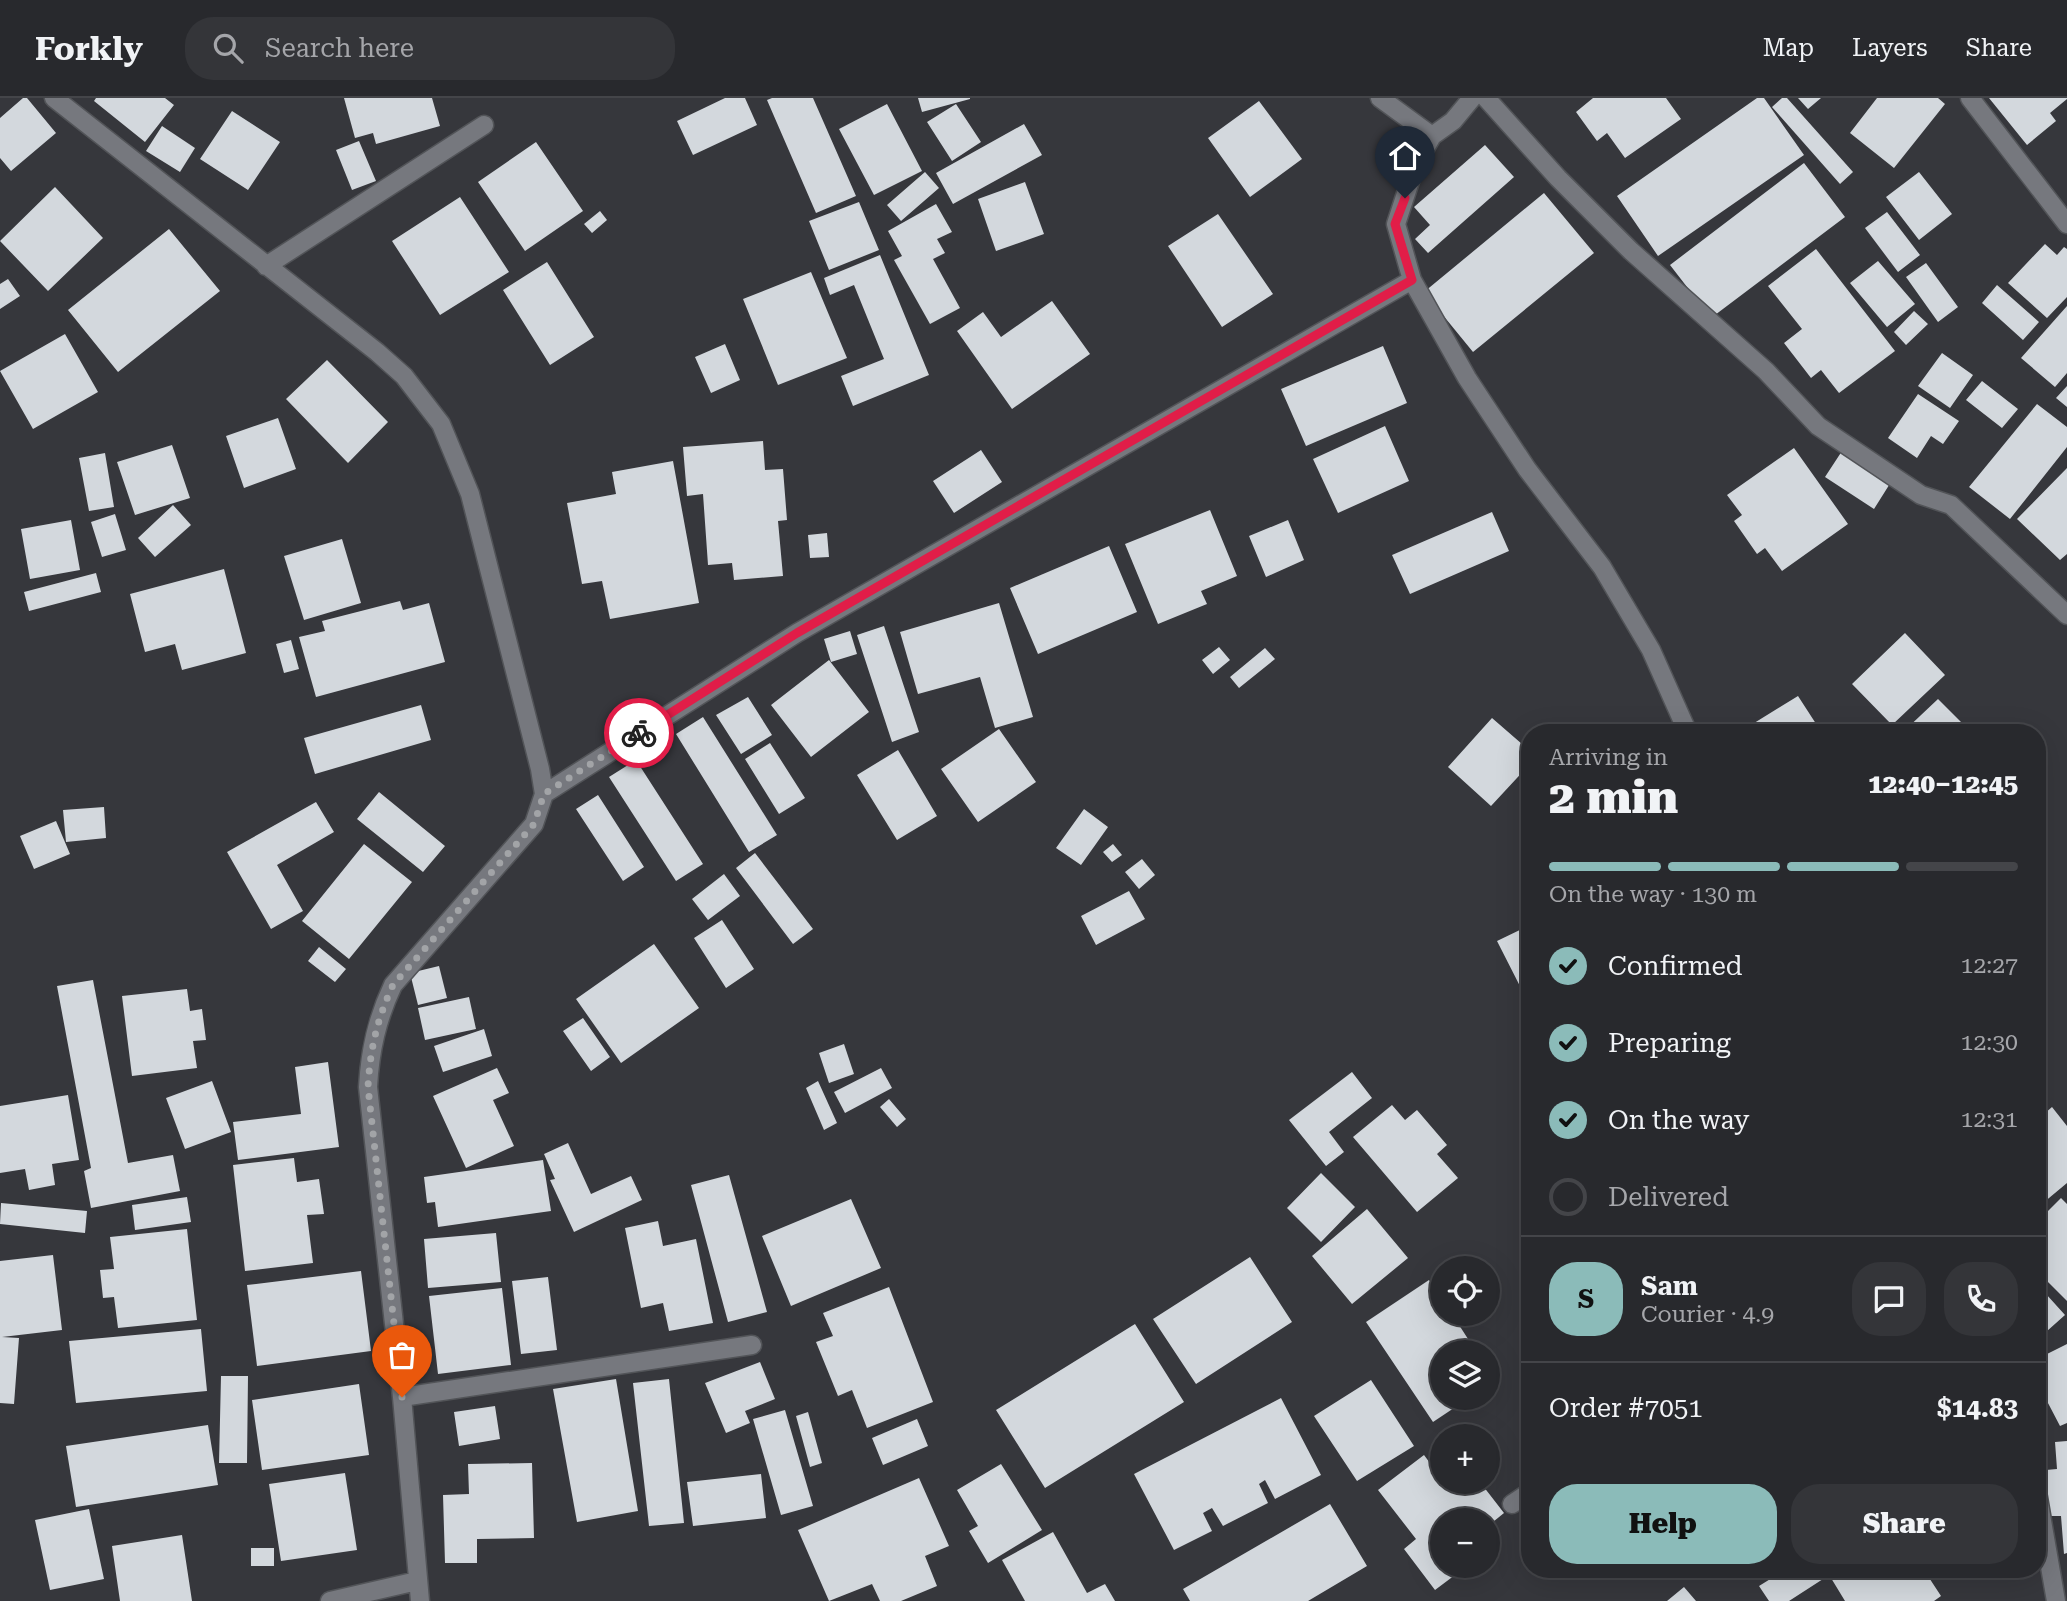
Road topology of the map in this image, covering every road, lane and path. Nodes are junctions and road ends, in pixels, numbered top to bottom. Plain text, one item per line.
1 (54, 98) edge
2 (1380, 98) edge
3 (1472, 98) edge
4 (1486, 98) edge
5 (1970, 98) edge
6 (484, 125) dead end
7 (1432, 136) junction
8 (2067, 225) edge
9 (265, 267) junction
10 (1412, 280) junction
11 (2067, 615) edge
12 (1684, 724) edge
13 (544, 794) junction
14 (752, 1345) dead end
15 (402, 1397) junction
16 (1521, 1498) edge
17 (1512, 1504) dead end
18 (2046, 1544) edge
19 (417, 1581) junction
20 (330, 1601) edge
21 (420, 1601) edge
22 (2056, 1601) edge

1 - 9 street
2 - 7 street
3 - 7 street
4 - 11 street
5 - 8 street
6 - 9 street
7 - 10 street
9 - 13 street
10 - 12 street
10 - 13 street
13 - 15 street
14 - 15 street
15 - 19 street
16 - 17 street
18 - 22 street
19 - 20 street
19 - 21 street

